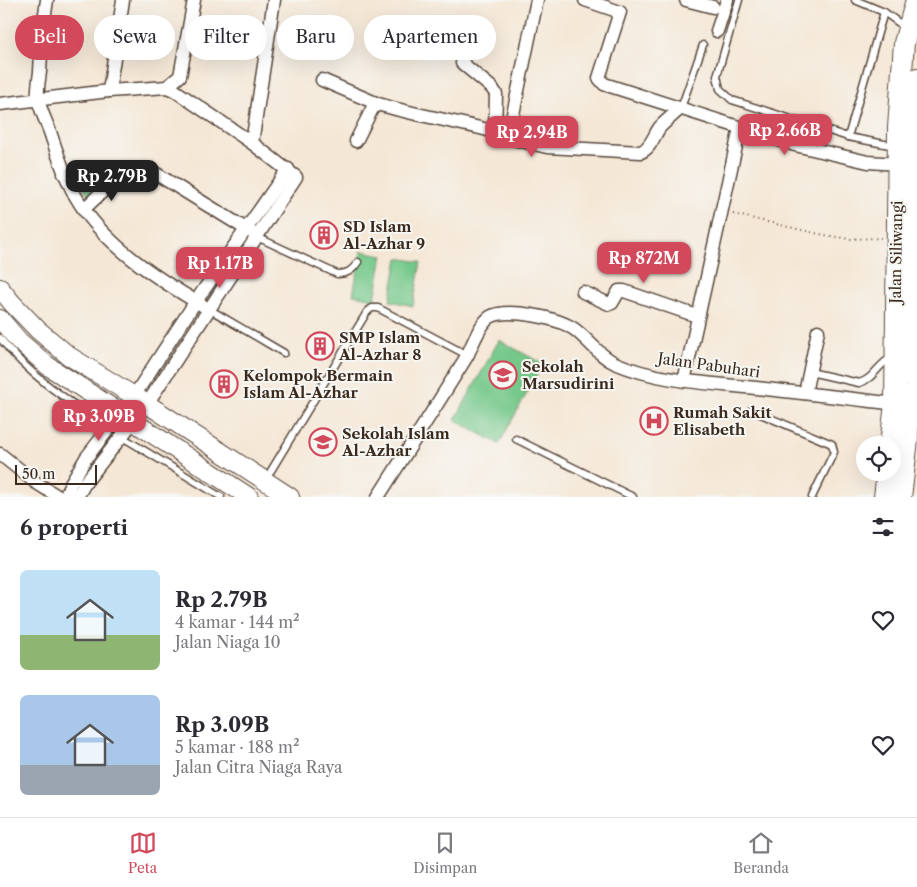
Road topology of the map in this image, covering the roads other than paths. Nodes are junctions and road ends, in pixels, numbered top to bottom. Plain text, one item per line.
1 (47, 0) edge
2 (123, 0) edge
3 (194, 0) edge
4 (274, 0) edge
5 (538, 0) edge
6 (585, 0) edge
7 (626, 0) edge
8 (686, 0) edge
9 (727, 0) edge
10 (739, 0) edge
11 (855, 0) edge
12 (916, 0) edge
13 (713, 7) dead end
14 (620, 12) junction
15 (884, 12) junction
16 (908, 30) junction
17 (717, 32) dead end
18 (703, 45) dead end
19 (463, 60) edge
20 (917, 78) edge
21 (322, 80) dead end
22 (167, 87) junction
23 (108, 91) junction
24 (38, 100) junction
25 (0, 104) edge
26 (378, 104) junction
27 (681, 108) junction
28 (740, 128) junction
29 (495, 132) junction
30 (848, 137) junction
31 (508, 138) junction
32 (356, 141) dead end
33 (252, 143) junction
34 (899, 155) junction
35 (288, 169) junction
36 (64, 174) junction
37 (120, 174) junction
38 (84, 209) junction
39 (915, 218) edge
40 (246, 228) junction
41 (257, 237) junction
42 (358, 262) dead end
43 (0, 288) edge
44 (583, 292) dead end
45 (196, 301) junction
46 (209, 309) junction
47 (697, 316) junction
48 (0, 319) edge
49 (818, 331) dead end
50 (0, 338) edge
51 (284, 353) dead end
52 (467, 355) junction
53 (894, 356) junction
54 (810, 372) junction
55 (52, 379) junction
56 (684, 381) junction
57 (907, 386) edge
58 (805, 393) junction
59 (140, 400) junction
60 (895, 404) junction
61 (751, 410) dead end
62 (127, 418) junction
63 (110, 429) junction
64 (121, 436) junction
65 (891, 436) edge
66 (516, 439) dead end
67 (0, 454) edge
68 (265, 480) junction
69 (886, 481) edge
70 (59, 497) edge
71 (65, 497) edge
72 (78, 497) edge
73 (221, 497) edge
74 (249, 497) edge
75 (290, 497) edge
76 (378, 497) edge
77 (633, 497) edge
78 (812, 497) edge
79 (884, 497) edge
80 (901, 497) edge

1 - 24 street
2 - 23 street
3 - 22 street
4 - 33 street
5 - 31 street
6 - 14 street
7 - 14 street
8 - 13 street
9 - 17 street
10 - 30 lane
11 - 15 lane
12 - 16 main road, Jalan Siliwangi
14 - 27 street
15 - 16 lane
15 - 30 lane
16 - 34 main road, Jalan Siliwangi
18 - 27 lane
19 - 29 street
20 - 39 main road, Jalan Siliwangi
21 - 26 street
22 - 23 street
22 - 33 street
23 - 24 street
24 - 25 street
24 - 36 street
26 - 29 street
26 - 32 street
27 - 28 street
27 - 31 street
28 - 34 street
28 - 47 street
29 - 31 street
30 - 34 lane
33 - 35 street
34 - 53 main road, Jalan Siliwangi
35 - 40 street
35 - 41 street
36 - 37 street
36 - 38 street
37 - 38 street
37 - 40 street
38 - 45 street
39 - 57 main road, Jalan Siliwangi
40 - 41 street
40 - 45 street
41 - 42 lane
41 - 46 street
43 - 59 street
44 - 47 street
45 - 46 street
45 - 59 street
46 - 51 lane
46 - 59 street
47 - 56 street
48 - 55 street
49 - 54 street
50 - 55 lane
52 - 56 street, Jalan Pabuhari
52 - 68 lane
52 - 76 street, Jalan Pabuhari
53 - 54 lane
53 - 57 main road, Jalan Siliwangi
54 - 58 street
55 - 62 street
55 - 63 lane
56 - 58 street, Jalan Pabuhari
57 - 60 main road, Jalan Siliwangi
57 - 80 main road, Jalan Siliwangi
58 - 60 street, Jalan Pabuhari
59 - 62 street
59 - 68 street
60 - 65 main road, Jalan Siliwangi
61 - 78 lane
62 - 63 street
62 - 64 street
62 - 74 street
63 - 64 lane
63 - 71 street
64 - 72 street
64 - 73 lane
66 - 77 lane
67 - 70 street
68 - 75 street
69 - 79 main road

